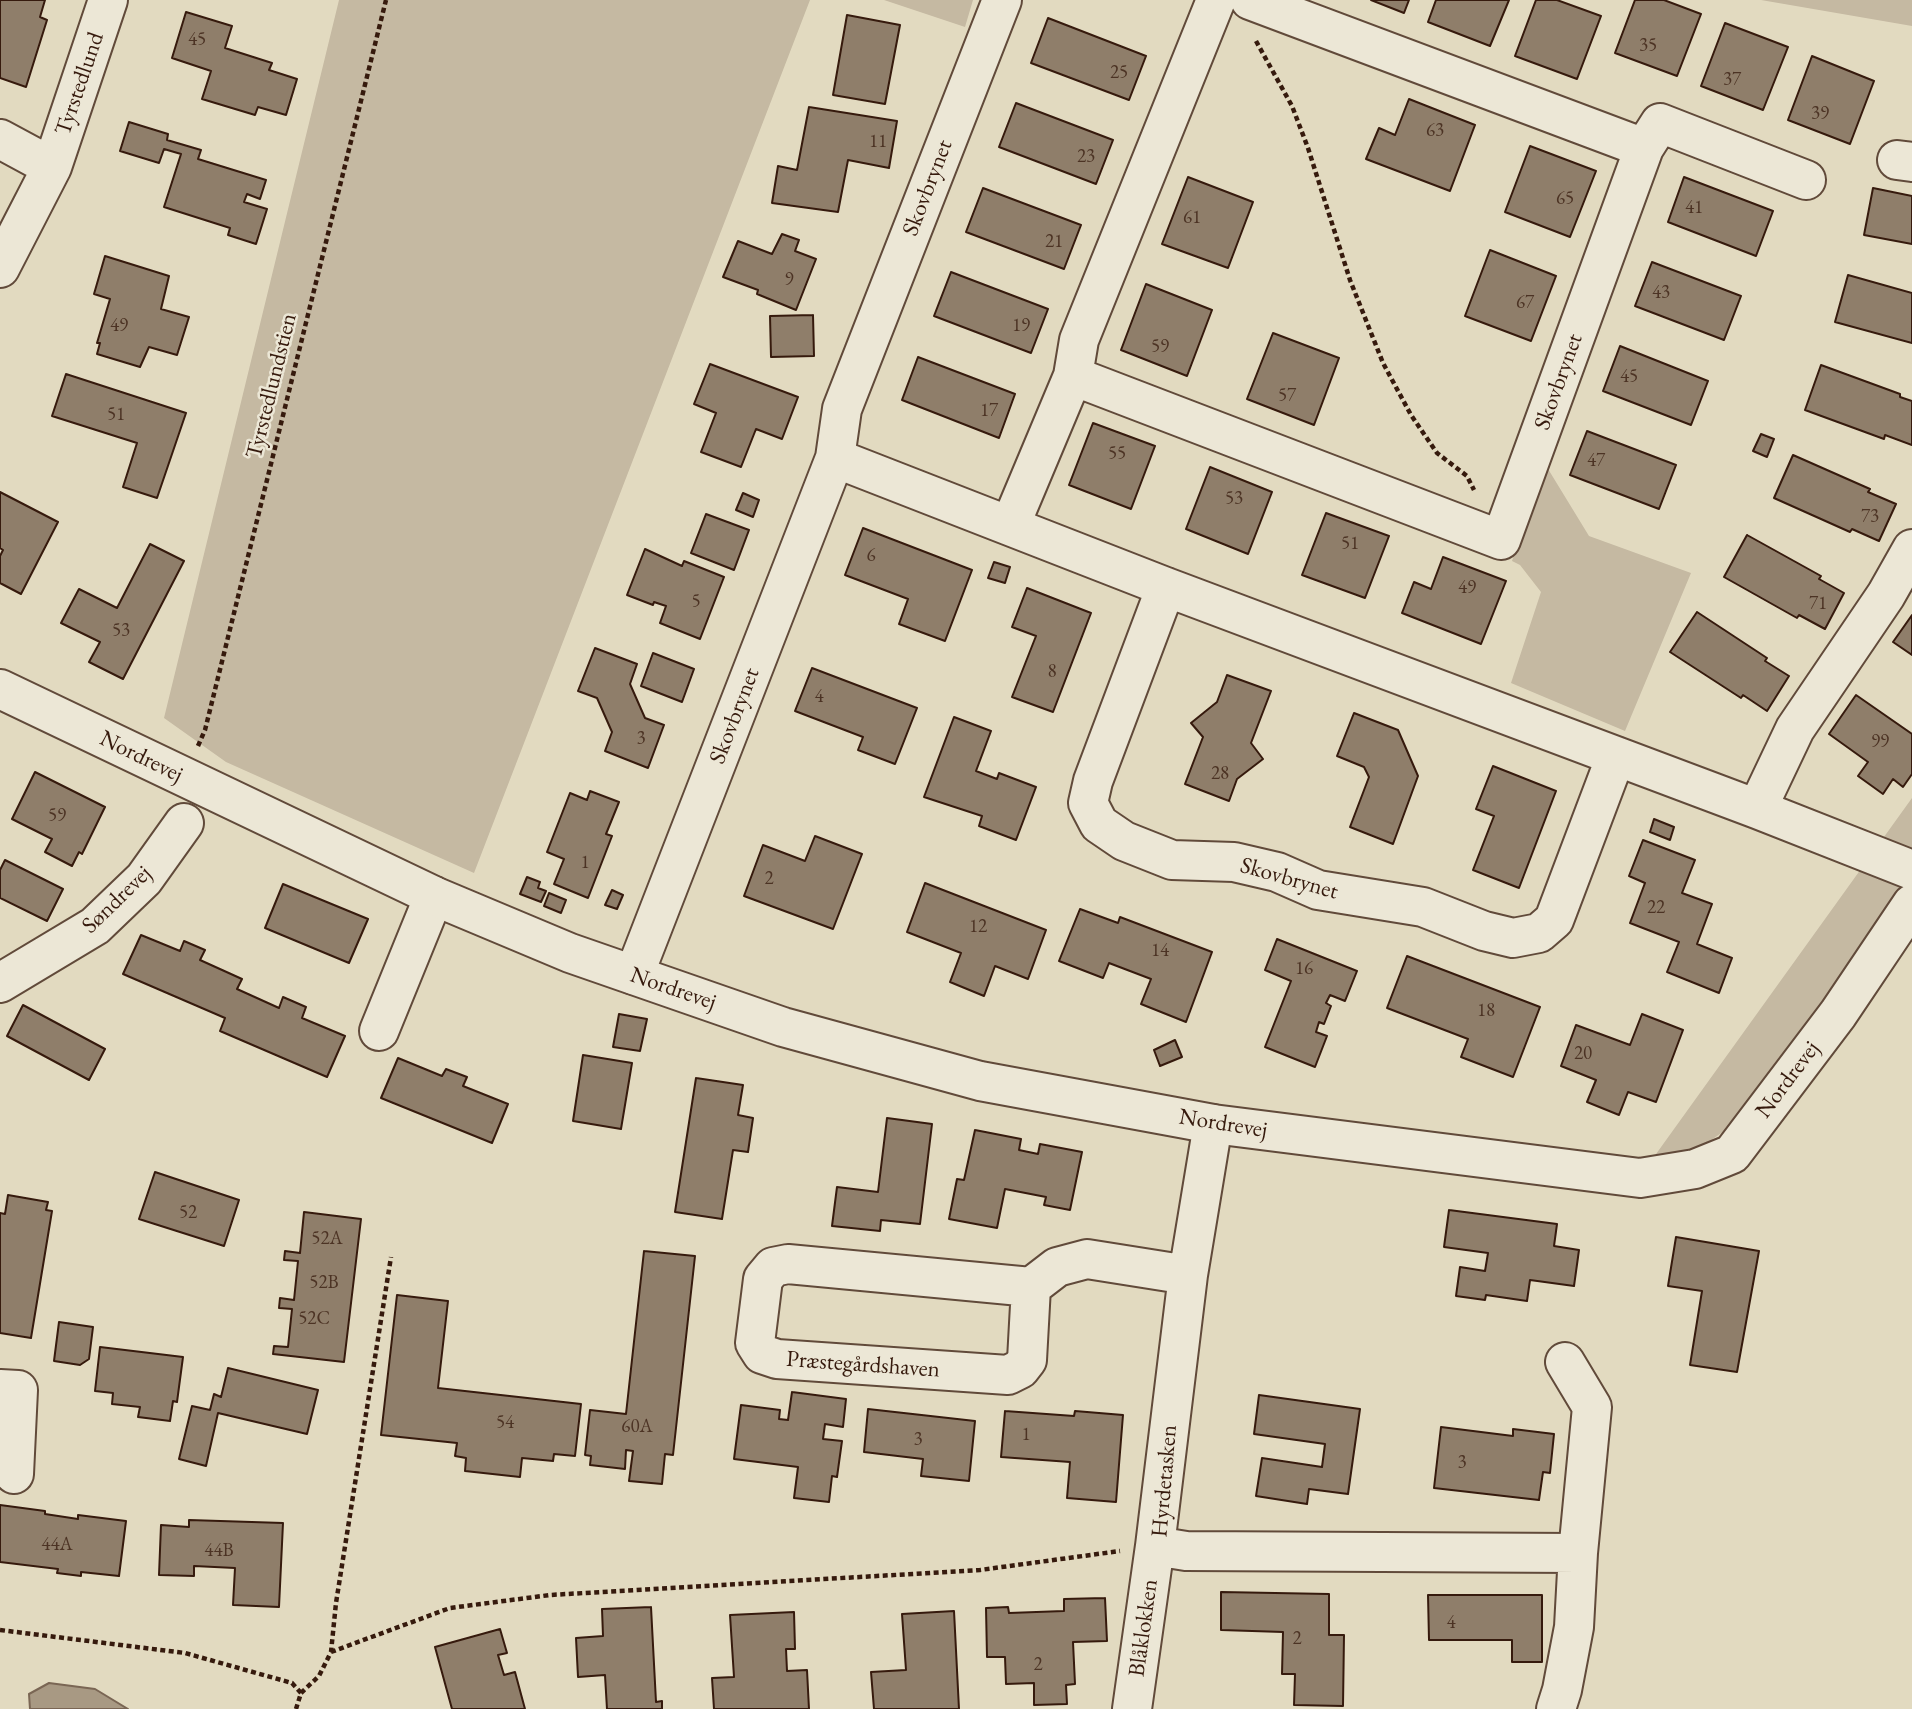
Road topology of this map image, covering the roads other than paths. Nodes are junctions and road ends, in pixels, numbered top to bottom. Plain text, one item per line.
1 (108, 0) edge
2 (1002, 0) edge
3 (1216, 0) edge
4 (1250, 0) edge
5 (0, 139) edge
6 (1644, 148) junction
7 (52, 167) junction
8 (1806, 180) dead end
9 (0, 268) edge
10 (1073, 376) junction
11 (835, 458) junction
12 (1010, 526) junction
13 (1912, 549) edge
14 (1166, 587) junction
15 (0, 689) edge
16 (1616, 756) junction
17 (1757, 809) junction
18 (184, 823) dead end
19 (1912, 870) edge
20 (434, 896) junction
21 (1912, 904) edge
22 (634, 975) junction
23 (0, 982) edge
24 (379, 1031) dead end
25 (1213, 1124) junction
26 (1188, 1275) junction
27 (1031, 1287) junction
28 (1565, 1362) dead end
29 (0, 1389) edge
30 (14, 1474) dead end
31 (1155, 1546) junction
32 (1578, 1553) junction
33 (1132, 1709) edge
34 (1556, 1709) edge

1 - 7 street, Tyrstedlund
2 - 11 street, Skovbrynet
3 - 10 street
4 - 6 street
5 - 7 street, Tyrstedlund
6 - 8 street, Skovbrynet
6 - 10 street, Skovbrynet
7 - 9 street, Tyrstedlund
10 - 12 street
11 - 12 street
11 - 22 street, Skovbrynet
12 - 14 street
13 - 17 street
14 - 16 street
14 - 16 street, Skovbrynet
15 - 20 street, Nordrevej
16 - 17 street
17 - 19 street
18 - 23 street, Søndrevej
20 - 22 street, Nordrevej
20 - 24 street
21 - 25 street, Nordrevej
22 - 25 street, Nordrevej
25 - 26 street, Hyrdetasken
26 - 27 street
26 - 31 street, Hyrdetasken
27 - 27 street, Præstegårdshaven
28 - 32 street
29 - 30 street
31 - 32 street, Hyrdetasken
31 - 33 street, Blåklokken
32 - 34 street

